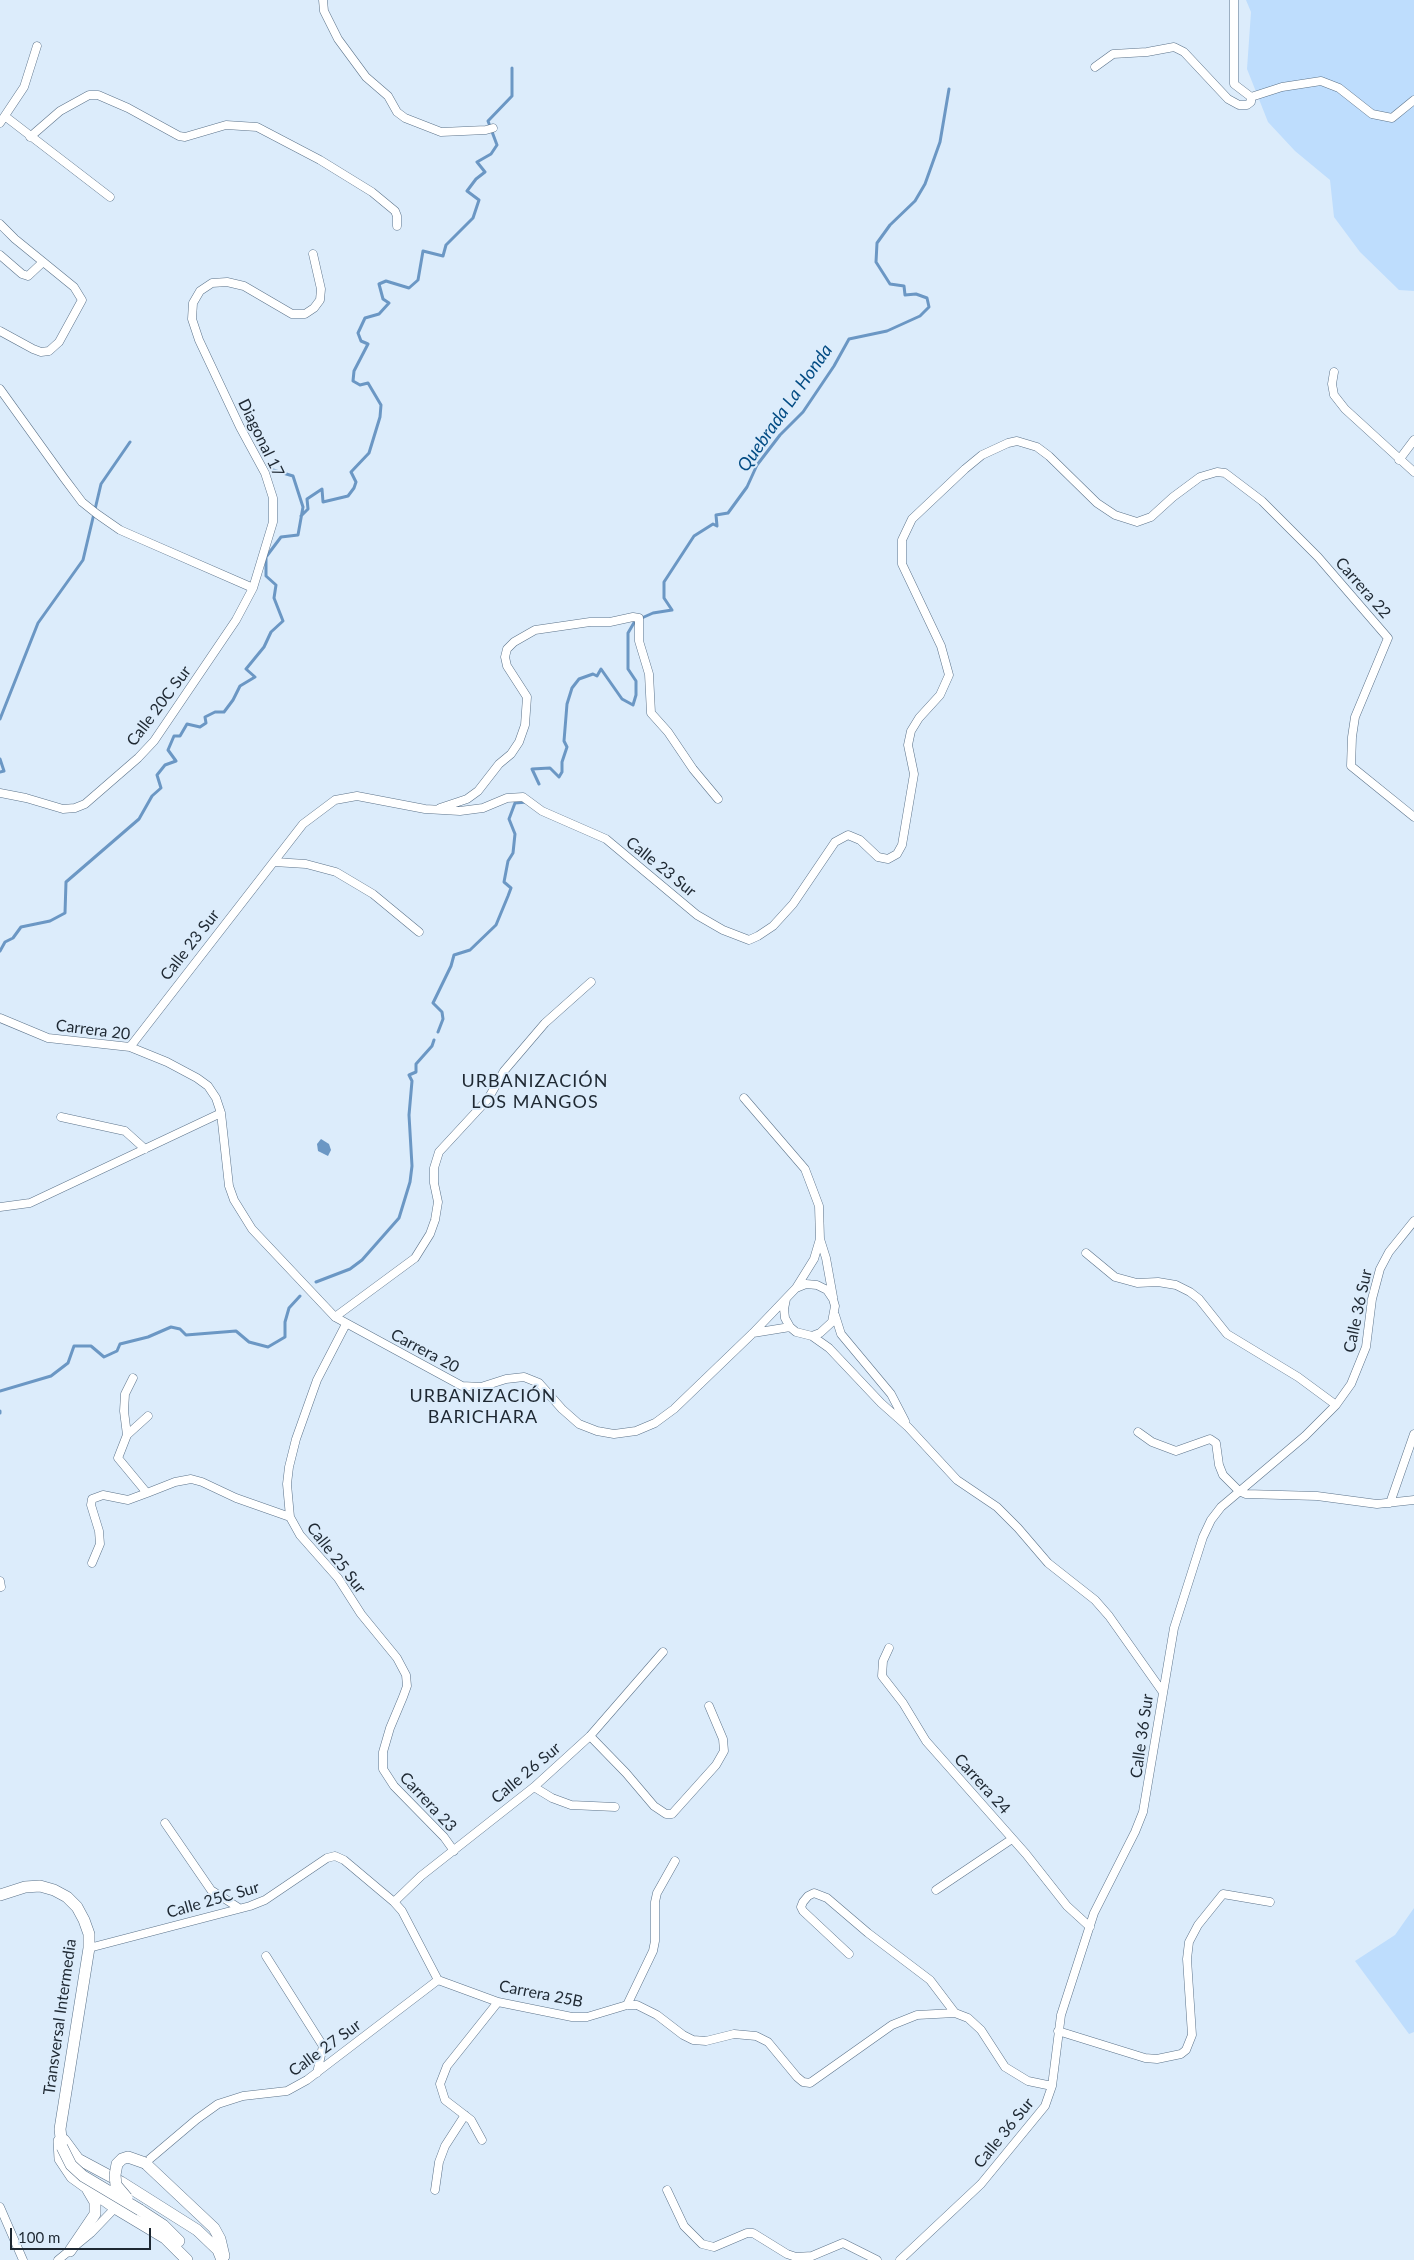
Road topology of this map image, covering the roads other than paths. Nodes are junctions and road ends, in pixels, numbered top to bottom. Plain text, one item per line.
1 (323, 0) edge
2 (1234, 0) edge
3 (37, 46) dead end
4 (1095, 67) dead end
5 (1251, 97) junction
6 (1414, 100) edge
7 (3, 120) edge
8 (493, 128) dead end
9 (30, 137) junction
10 (110, 197) dead end
11 (0, 224) edge
12 (397, 226) dead end
13 (313, 254) dead end
14 (0, 255) edge
15 (43, 262) junction
16 (0, 331) edge
17 (1334, 372) dead end
18 (0, 389) edge
19 (1414, 440) edge
20 (1399, 460) junction
21 (1414, 472) edge
22 (253, 588) junction
23 (908, 745) joint
24 (0, 793) edge
25 (718, 799) dead end
26 (434, 810) junction
27 (1414, 817) edge
28 (274, 862) junction
29 (420, 932) dead end
30 (591, 982) dead end
31 (0, 1018) edge
32 (130, 1047) junction
33 (744, 1098) dead end
34 (221, 1114) junction
35 (61, 1117) dead end
36 (145, 1149) junction
37 (0, 1207) edge
38 (1414, 1222) edge
39 (820, 1239) junction
40 (1086, 1253) dead end
41 (796, 1288) junction
42 (786, 1299) junction
43 (834, 1299) junction
44 (835, 1314) junction
45 (335, 1318) junction
46 (346, 1324) junction
47 (790, 1327) junction
48 (753, 1333) junction
49 (812, 1336) junction
50 (133, 1378) dead end
51 (1336, 1405) junction
52 (148, 1416) dead end
53 (908, 1427) junction
54 (1138, 1432) dead end
55 (1414, 1434) edge
56 (127, 1435) junction
57 (1239, 1491) junction
58 (147, 1493) junction
59 (1414, 1500) edge
60 (1390, 1503) junction
61 (290, 1518) junction
62 (92, 1563) dead end
63 (889, 1648) dead end
64 (663, 1652) dead end
65 (407, 1686) joint
66 (1162, 1691) junction
67 (709, 1706) dead end
68 (590, 1736) junction
69 (534, 1787) junction
70 (615, 1807) dead end
71 (165, 1822) dead end
72 (1012, 1838) junction
73 (454, 1851) junction
74 (675, 1861) dead end
75 (936, 1890) dead end
76 (0, 1894) edge
77 (394, 1902) junction
78 (1270, 1902) dead end
79 (239, 1908) junction
80 (1090, 1927) junction
81 (89, 1948) junction
82 (849, 1954) dead end
83 (266, 1956) dead end
84 (438, 1980) junction
85 (498, 2002) junction
86 (627, 2005) junction
87 (955, 2013) junction
88 (1058, 2031) junction
89 (317, 2073) junction
90 (1052, 2086) junction
91 (465, 2115) junction
92 (61, 2138) junction
93 (482, 2140) dead end
94 (145, 2163) junction
95 (121, 2182) junction
96 (86, 2186) junction
97 (435, 2190) dead end
98 (667, 2190) dead end
99 (152, 2202) junction
100 (0, 2207) edge
101 (115, 2208) junction
102 (140, 2210) junction
103 (4, 2228) edge
104 (213, 2246) junction
105 (70, 2251) junction
106 (23, 2260) edge
107 (58, 2260) edge
108 (188, 2260) edge
109 (218, 2260) edge
110 (223, 2260) edge
111 (877, 2260) edge
112 (900, 2260) edge

1 - 8 street
2 - 5 street
3 - 7 street
4 - 5 street
5 - 6 street
7 - 9 street
9 - 10 street
9 - 12 street
11 - 15 street
13 - 22 street, Diagonal 17
14 - 15 street
15 - 16 street
17 - 20 street
18 - 22 street
19 - 20 street
20 - 21 street
22 - 24 street, Calle 20C Sur
23 - 26 street, Calle 23 Sur
23 - 27 street, Carrera 22
25 - 26 street
26 - 28 street, Calle 23 Sur
28 - 29 street
28 - 32 street, Calle 23 Sur
30 - 45 street
31 - 32 street, Carrera 20
32 - 34 street, Carrera 20
33 - 39 street
34 - 36 street
34 - 45 street, Carrera 20
35 - 36 street
36 - 37 street
38 - 51 street, Calle 36 Sur
39 - 41 street
39 - 43 street
40 - 51 street
41 - 42 street
41 - 43 street
42 - 47 street
42 - 48 street, Carrera 20
43 - 44 street
44 - 49 street
44 - 53 street
45 - 46 street, Carrera 20
46 - 48 street, Carrera 20
46 - 61 street, Calle 25 Sur
47 - 48 street
47 - 49 street
49 - 53 street
50 - 56 street
51 - 57 street, Calle 36 Sur
52 - 56 street
53 - 66 street
54 - 57 street
55 - 60 street
56 - 58 street
57 - 60 street
57 - 66 street, Calle 36 Sur
58 - 61 street
58 - 62 street
59 - 60 street
61 - 65 street, Calle 25 Sur
63 - 72 street, Carrera 24
64 - 68 street, Calle 26 Sur
65 - 73 street, Carrera 23
66 - 80 street, Calle 36 Sur
67 - 68 street
68 - 69 street, Calle 26 Sur
69 - 70 street
69 - 73 street, Calle 26 Sur
71 - 79 street
72 - 75 street
72 - 80 street, Carrera 24
73 - 77 street, Calle 26 Sur
74 - 86 street
76 - 81 street, Transversal Intermedia
77 - 79 street, Calle 25C Sur
77 - 84 street
78 - 88 street
79 - 81 street, Calle 25C Sur
80 - 88 street, Calle 36 Sur
81 - 92 street, Transversal Intermedia
82 - 87 street
83 - 89 street
84 - 85 street, Carrera 25B
84 - 89 street, Calle 27 Sur
85 - 86 street, Carrera 25B
85 - 91 street
86 - 87 street
87 - 90 street
88 - 90 street, Calle 36 Sur
89 - 94 street, Calle 27 Sur
90 - 112 street, Calle 36 Sur
91 - 93 street
91 - 97 street
92 - 95 street
92 - 96 street, Transversal Intermedia
92 - 102 street, bridge
94 - 102 street, bridge
94 - 110 street
95 - 99 street
95 - 101 street
96 - 101 street, Transversal Intermedia
96 - 105 street
98 - 111 street
99 - 101 street
99 - 104 street
100 - 103 street
101 - 105 street
101 - 108 street, Transversal Intermedia
102 - 108 street
103 - 106 street
104 - 109 street
104 - 110 street
105 - 107 street

